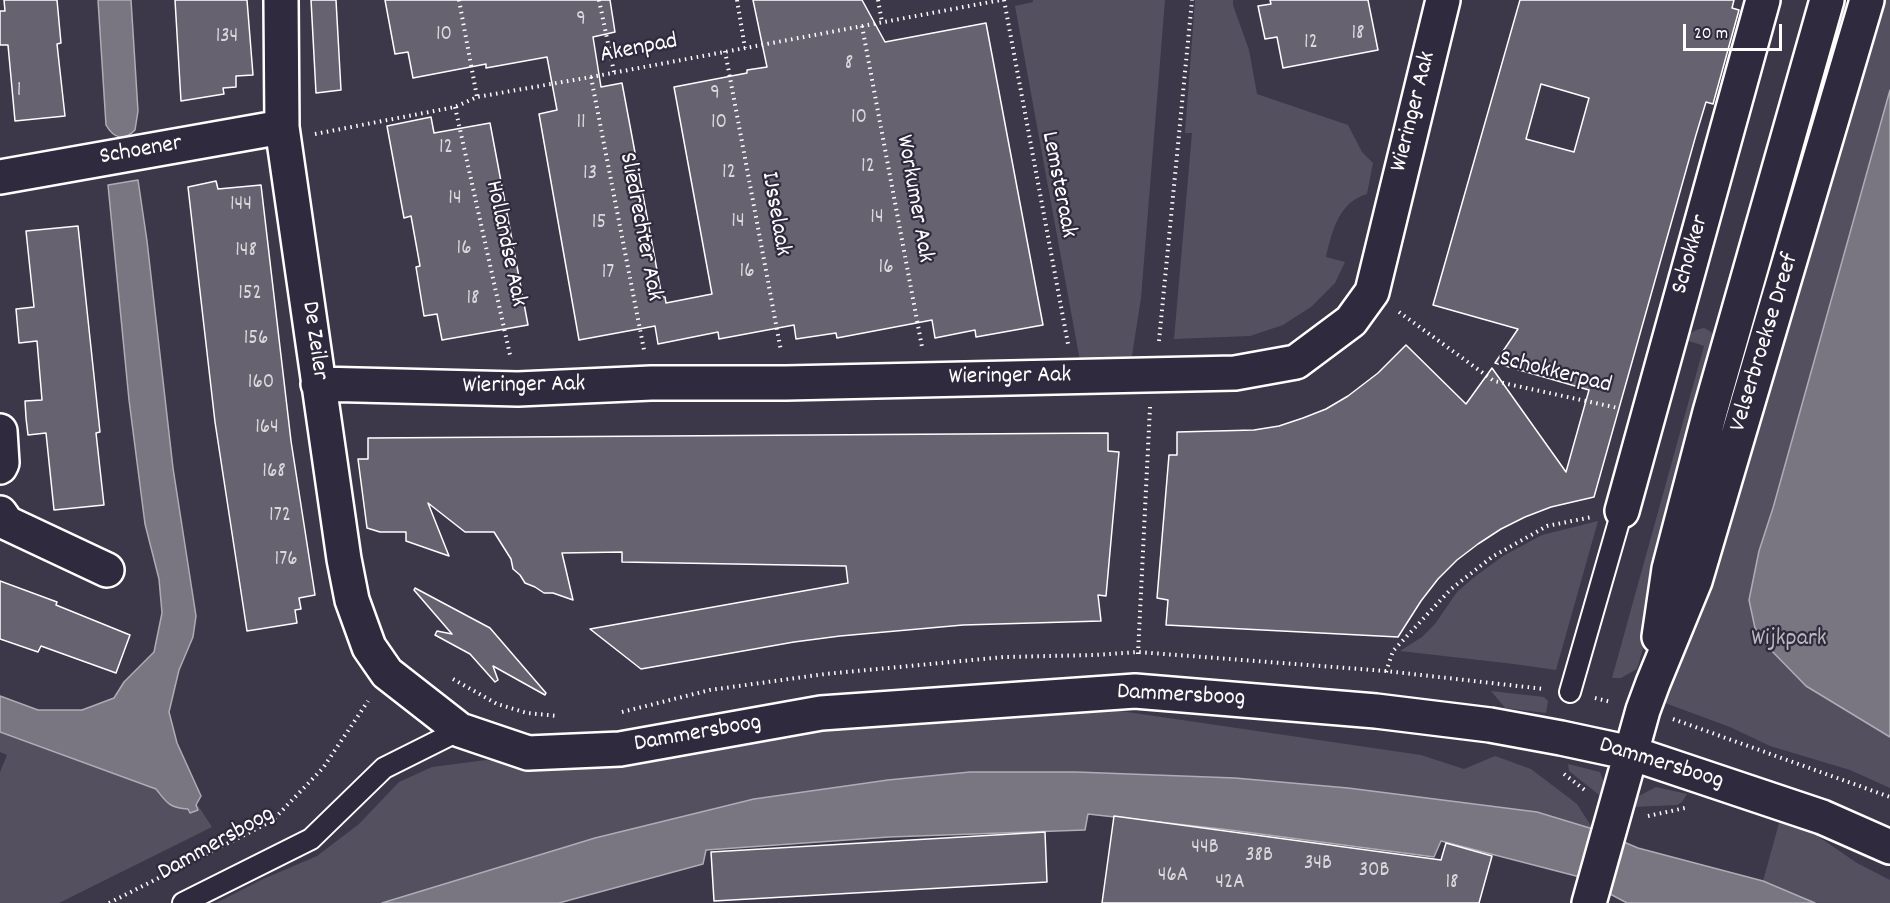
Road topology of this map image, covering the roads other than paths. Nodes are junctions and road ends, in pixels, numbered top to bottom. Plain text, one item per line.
1 (281, 0) edge
2 (1443, 0) edge
3 (1763, 0) edge
4 (1827, 0) edge
5 (1867, 0) edge
6 (283, 133) junction
7 (0, 177) edge
8 (318, 384) junction
9 (0, 431) edge
10 (0, 467) edge
11 (1622, 511) joint
12 (0, 513) edge
13 (106, 570) dead end
14 (387, 673) joint
15 (1570, 692) dead end
16 (1648, 696) junction
17 (460, 729) junction
18 (1631, 753) junction
19 (1890, 847) edge
20 (1591, 898) edge
21 (183, 903) edge

1 - 6 street, De Zeiler
2 - 8 street, Wieringer Aak
3 - 11 street, Schokker
4 - 16 street, Velserbroekse Dreef
5 - 16 street, Velserbroekse Dreef
6 - 7 street, Schoener
6 - 8 street, De Zeiler
8 - 14 street, De Zeiler
9 - 10 street
11 - 15 lane, Schokker
12 - 13 street
14 - 17 street, Dammersboog
16 - 18 street, Velserbroekse Dreef
17 - 18 street, Dammersboog
17 - 21 lane, Dammersboog
18 - 19 street, Dammersboog
18 - 20 street, Velserbroekse Dreef

